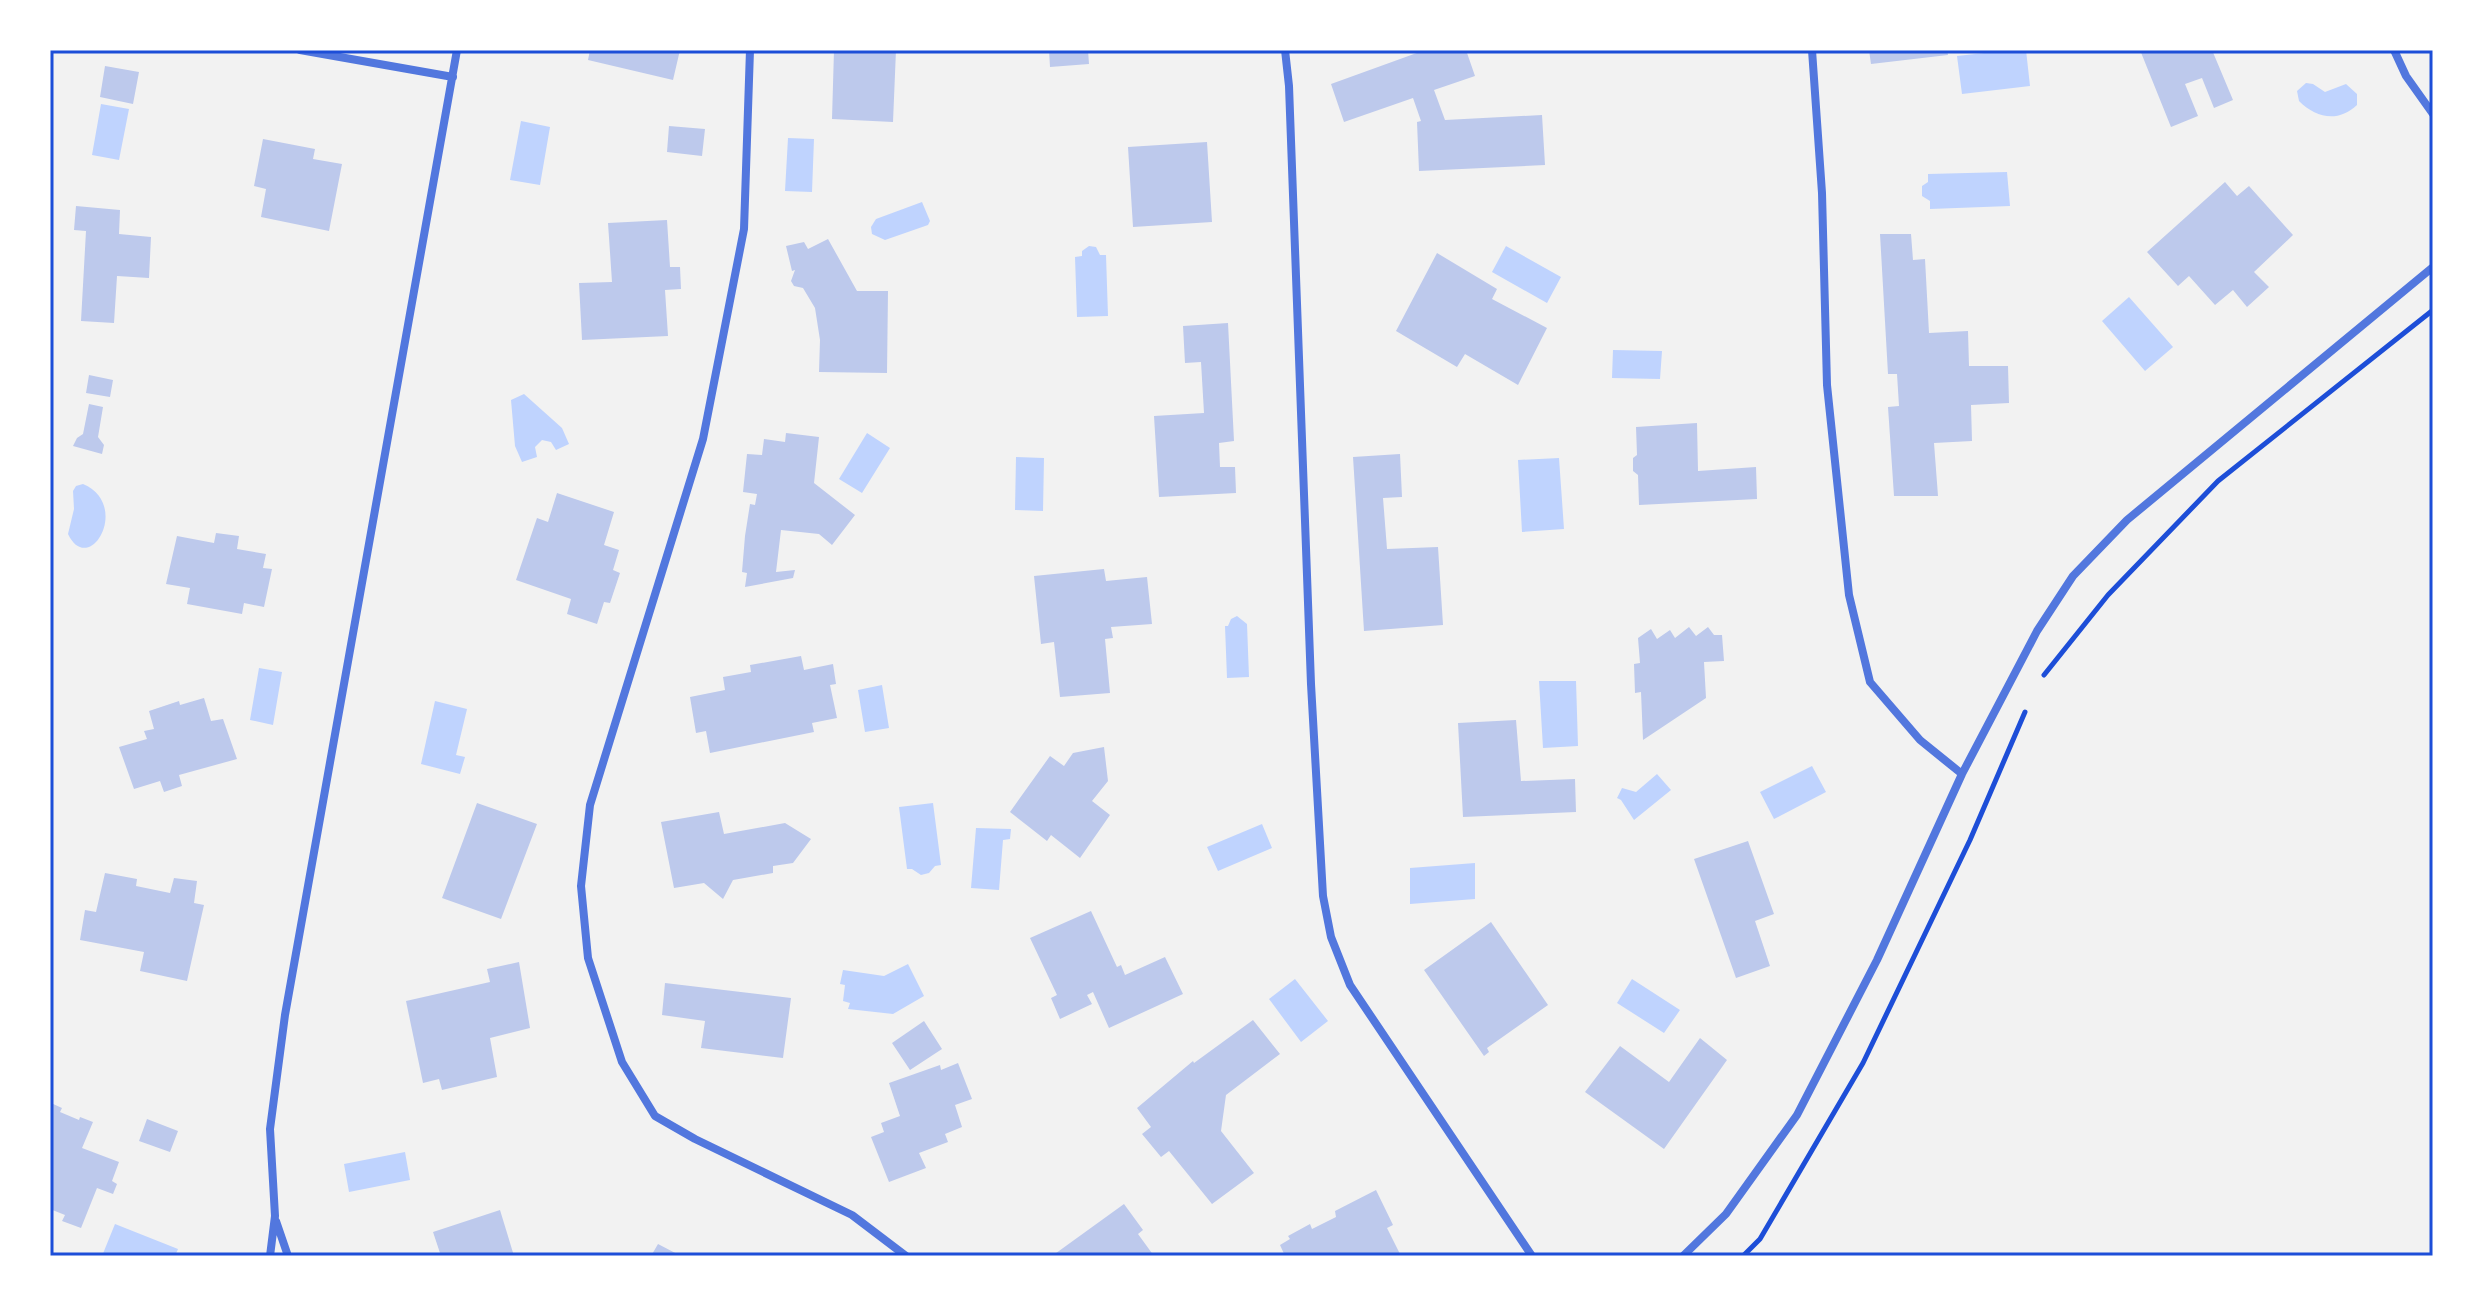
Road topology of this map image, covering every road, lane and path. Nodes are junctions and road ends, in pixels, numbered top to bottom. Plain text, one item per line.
1 (300, 50) edge
2 (457, 50) edge
3 (750, 50) edge
4 (1285, 50) edge
5 (1812, 50) edge
6 (2394, 50) edge
7 (453, 77) junction
8 (2433, 114) edge
9 (2433, 267) edge
10 (2433, 310) edge
11 (2038, 682) dead end
12 (2026, 711) dead end
13 (1962, 774) junction
14 (275, 1216) junction
15 (270, 1256) edge
16 (288, 1256) edge
17 (906, 1256) edge
18 (1532, 1256) edge
19 (1683, 1256) edge
20 (1743, 1256) edge

1 - 7 street
2 - 7 street
3 - 17 street
4 - 18 street
5 - 13 street
6 - 8 street
7 - 14 street
9 - 13 street
10 - 11 path
12 - 20 path
13 - 19 street
14 - 15 street
14 - 16 street

